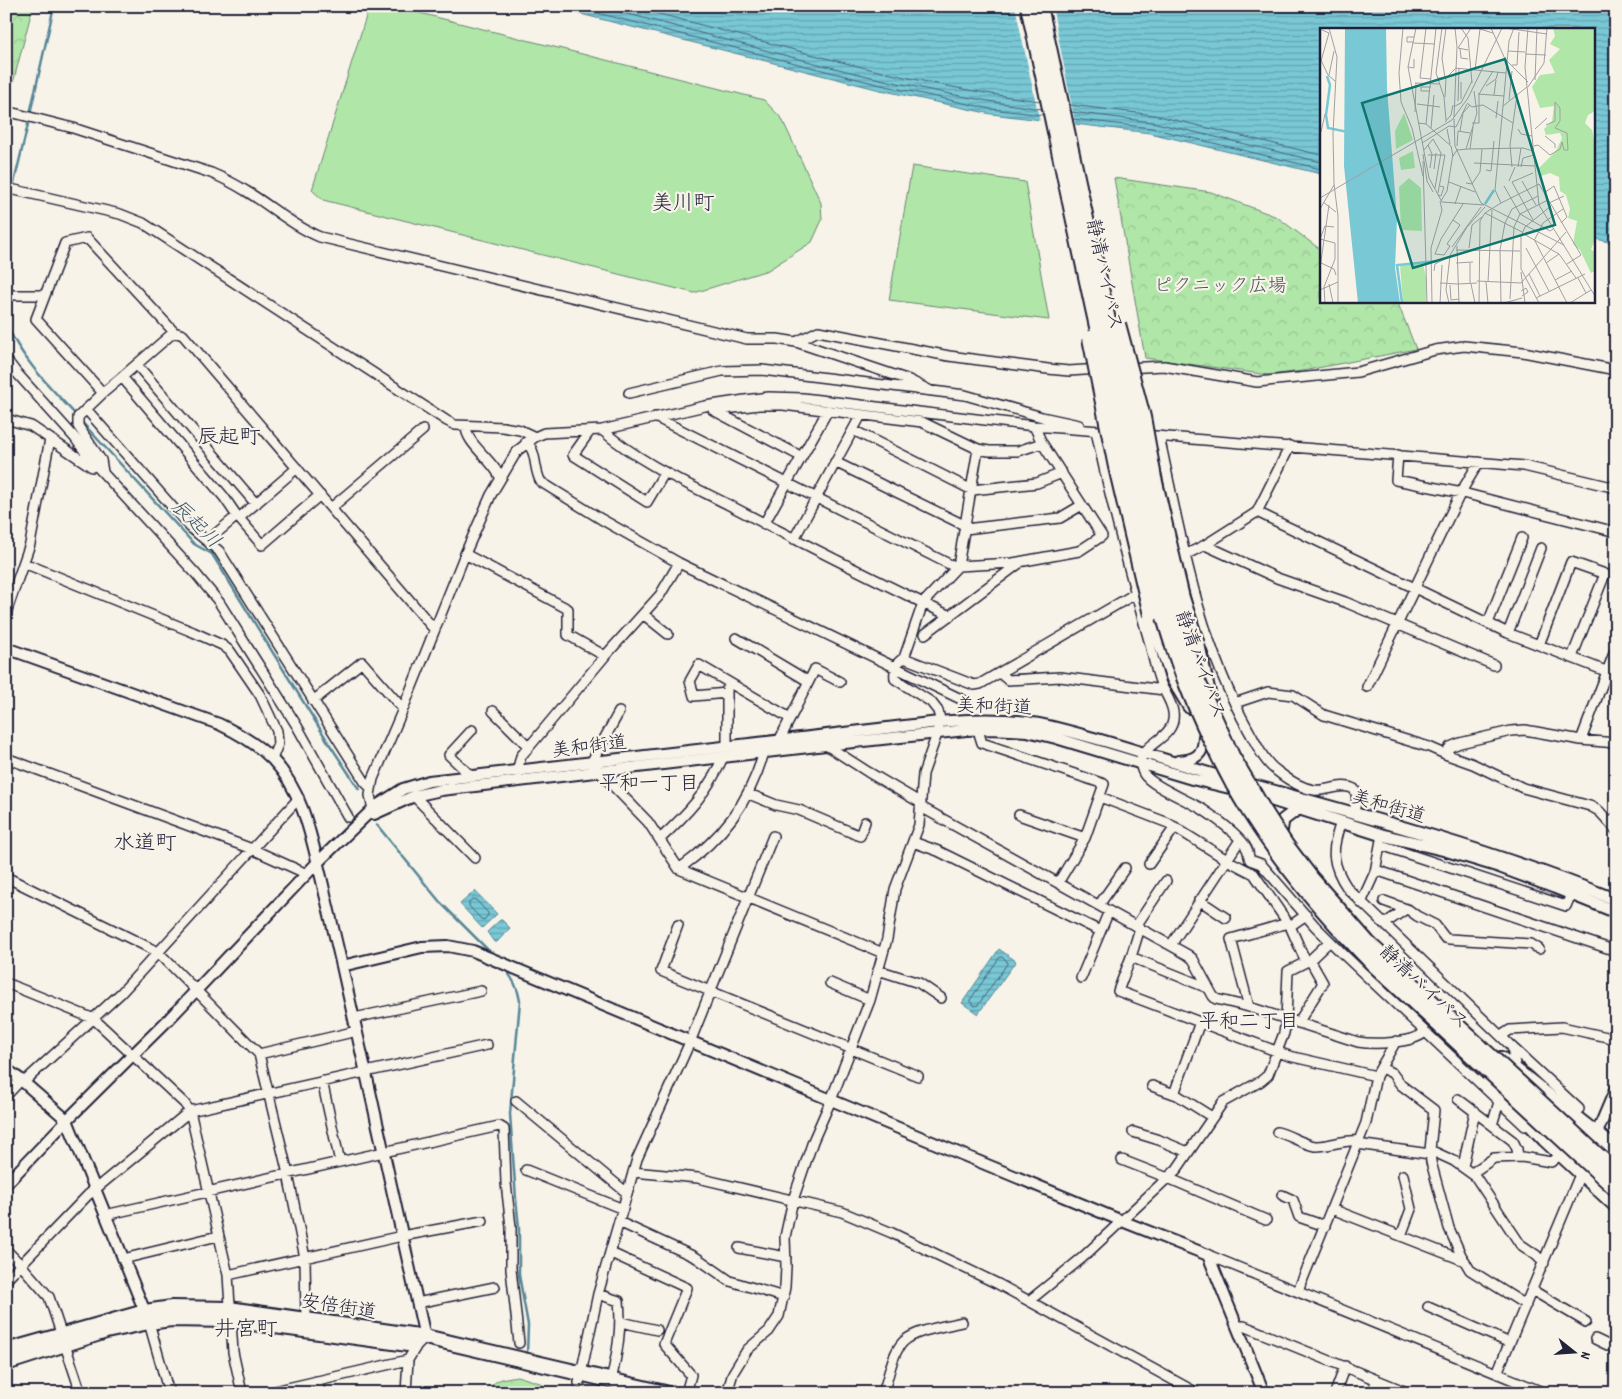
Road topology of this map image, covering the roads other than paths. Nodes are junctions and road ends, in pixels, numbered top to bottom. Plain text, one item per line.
1 (1028, 6) edge
2 (1040, 6) edge
3 (9, 112) edge
4 (1068, 187) junction
5 (6, 188) edge
6 (1083, 206) junction
7 (13, 295) dead end
8 (44, 295) junction
9 (174, 332) junction
10 (796, 342) junction
11 (6, 359) edge
12 (137, 365) junction
13 (9, 367) edge
14 (1616, 370) edge
15 (122, 377) junction
16 (931, 391) junction
17 (103, 393) junction
18 (628, 393) dead end
19 (86, 408) junction
20 (709, 408) junction
21 (828, 410) junction
22 (861, 414) junction
23 (655, 417) junction
24 (6, 419) edge
25 (466, 426) junction
26 (1034, 426) junction
27 (423, 430) dead end
28 (590, 430) junction
29 (602, 430) junction
30 (853, 430) junction
31 (1095, 431) junction
32 (535, 436) junction
33 (1159, 436) junction
34 (50, 439) junction
35 (526, 442) junction
36 (1042, 443) junction
37 (1290, 446) junction
38 (978, 449) junction
39 (1398, 456) junction
40 (802, 457) junction
41 (836, 462) junction
42 (1479, 462) junction
43 (297, 468) junction
44 (665, 472) junction
45 (103, 473) junction
46 (1062, 473) junction
47 (500, 477) junction
48 (787, 482) junction
49 (1616, 488) edge
50 (972, 490) junction
51 (1461, 492) junction
52 (320, 494) junction
53 (817, 497) junction
54 (256, 504) junction
55 (1082, 505) junction
56 (331, 508) junction
57 (1257, 512) junction
58 (238, 517) junction
59 (764, 524) junction
60 (965, 527) junction
61 (1616, 532) edge
62 (1522, 538) dead end
63 (794, 539) junction
64 (207, 541) junction
65 (1204, 545) junction
66 (1541, 548) dead end
67 (465, 554) junction
68 (1185, 555) junction
69 (1022, 561) junction
70 (24, 563) junction
71 (679, 563) junction
72 (958, 566) junction
73 (1416, 588) junction
74 (1135, 593) junction
75 (923, 603) junction
76 (6, 613) edge
77 (643, 614) junction
78 (950, 616) junction
79 (1488, 623) junction
80 (1398, 625) junction
81 (434, 629) junction
82 (1508, 633) junction
83 (668, 634) dead end
84 (925, 634) dead end
85 (736, 638) dead end
86 (1539, 645) junction
87 (6, 648) edge
88 (1616, 648) edge
89 (605, 656) junction
90 (904, 658) junction
91 (1572, 658) junction
92 (1494, 665) dead end
93 (896, 666) junction
94 (1606, 671) junction
95 (1000, 673) junction
96 (1616, 675) edge
97 (728, 681) junction
98 (808, 681) junction
99 (840, 682) dead end
100 (1368, 688) dead end
101 (1164, 690) junction
102 (727, 693) junction
103 (313, 701) junction
104 (967, 702) dead end
105 (1235, 703) junction
106 (403, 709) junction
107 (493, 710) dead end
108 (620, 712) dead end
109 (790, 718) junction
110 (939, 722) junction
111 (472, 730) dead end
112 (978, 730) junction
113 (937, 734) junction
114 (1204, 736) junction
115 (1581, 740) junction
116 (779, 741) junction
117 (1616, 743) edge
118 (826, 745) junction
119 (529, 746) junction
120 (725, 752) junction
121 (764, 752) junction
122 (1143, 752) junction
123 (1445, 754) junction
124 (6, 758) edge
125 (272, 759) junction
126 (1172, 761) junction
127 (591, 762) junction
128 (1140, 762) junction
129 (600, 771) junction
130 (517, 772) junction
131 (472, 776) junction
132 (1236, 785) junction
133 (370, 787) junction
134 (749, 794) junction
135 (414, 796) junction
136 (1100, 797) junction
137 (299, 798) junction
138 (921, 805) junction
139 (1302, 808) junction
140 (373, 810) junction
141 (1353, 813) junction
142 (1019, 815) dead end
143 (348, 817) dead end
144 (360, 822) junction
145 (864, 822) dead end
146 (1341, 822) junction
147 (1386, 823) junction
148 (1614, 824) edge
149 (1175, 826) junction
150 (773, 836) dead end
151 (1085, 838) junction
152 (660, 840) junction
153 (1240, 840) junction
154 (1381, 840) junction
155 (1280, 841) junction
156 (913, 842) junction
157 (252, 849) junction
158 (1465, 856) junction
159 (475, 858) dead end
160 (1227, 860) junction
161 (317, 862) junction
162 (1149, 864) dead end
163 (1125, 868) dead end
164 (679, 869) junction
165 (1376, 870) junction
166 (1460, 871) junction
167 (307, 874) junction
168 (6, 877) edge
169 (1166, 881) dead end
170 (1058, 883) junction
171 (1571, 894) junction
172 (749, 897) junction
173 (1199, 900) junction
174 (1616, 900) edge
175 (1384, 902) dead end
176 (1361, 903) junction
177 (1099, 905) junction
178 (1406, 909) junction
179 (1109, 911) junction
180 (1308, 912) junction
181 (1616, 912) edge
182 (1226, 918) dead end
183 (1289, 924) junction
184 (1384, 924) junction
185 (678, 925) dead end
186 (1138, 927) junction
187 (1100, 931) junction
188 (1330, 941) junction
189 (1171, 945) junction
190 (1539, 949) dead end
191 (1616, 951) edge
192 (158, 952) junction
193 (883, 953) junction
194 (1131, 957) junction
195 (1308, 961) junction
196 (342, 966) junction
197 (878, 970) junction
198 (1081, 978) dead end
199 (6, 983) edge
200 (830, 983) dead end
201 (1208, 988) junction
202 (196, 990) junction
203 (481, 990) dead end
204 (711, 992) junction
205 (941, 998) dead end
206 (870, 1000) junction
207 (1249, 1007) junction
208 (354, 1018) junction
209 (94, 1019) junction
210 (1286, 1020) junction
211 (1200, 1022) junction
212 (1298, 1023) junction
213 (357, 1031) junction
214 (1424, 1033) junction
215 (1500, 1036) junction
216 (1616, 1039) edge
217 (1396, 1041) junction
218 (690, 1042) junction
219 (487, 1044) dead end
220 (1512, 1047) junction
221 (851, 1048) junction
222 (1277, 1052) junction
223 (260, 1054) junction
224 (132, 1055) junction
225 (6, 1069) edge
226 (1516, 1070) junction
227 (366, 1071) junction
228 (1379, 1072) junction
229 (918, 1076) dead end
230 (22, 1081) junction
231 (322, 1081) junction
232 (1152, 1086) dead end
233 (1616, 1088) edge
234 (269, 1093) junction
235 (1174, 1094) junction
236 (6, 1096) edge
237 (1458, 1099) dead end
238 (831, 1100) junction
239 (516, 1101) dead end
240 (1499, 1102) junction
241 (1612, 1105) edge
242 (1579, 1110) dead end
243 (190, 1111) junction
244 (1475, 1111) junction
245 (1212, 1117) junction
246 (67, 1120) junction
247 (1492, 1125) junction
248 (1133, 1132) dead end
249 (1277, 1132) dead end
250 (1539, 1132) junction
251 (1596, 1134) junction
252 (1358, 1142) junction
253 (1616, 1150) edge
254 (384, 1152) junction
255 (1188, 1152) junction
256 (1430, 1152) junction
257 (1561, 1154) junction
258 (1518, 1157) junction
259 (1122, 1160) dead end
260 (340, 1162) junction
261 (1463, 1166) junction
262 (526, 1170) dead end
263 (633, 1172) junction
264 (1581, 1172) junction
265 (1616, 1172) edge
266 (1472, 1173) junction
267 (288, 1174) junction
268 (1403, 1175) dead end
269 (1168, 1178) junction
270 (6, 1184) edge
271 (1616, 1189) edge
272 (96, 1190) junction
273 (208, 1192) junction
274 (627, 1193) junction
275 (1282, 1195) dead end
276 (792, 1200) junction
277 (1616, 1205) edge
278 (623, 1209) junction
279 (1332, 1209) junction
280 (105, 1215) junction
281 (1266, 1220) dead end
282 (483, 1221) dead end
283 (1122, 1221) junction
284 (619, 1222) junction
285 (1324, 1226) junction
286 (218, 1236) junction
287 (402, 1236) junction
288 (1401, 1236) junction
289 (739, 1248) dead end
290 (6, 1250) edge
291 (611, 1253) junction
292 (1208, 1255) junction
293 (786, 1257) junction
294 (305, 1258) junction
295 (123, 1259) junction
296 (1465, 1261) junction
297 (1544, 1263) junction
298 (21, 1265) junction
299 (228, 1275) junction
300 (6, 1280) edge
301 (495, 1287) dead end
302 (1532, 1290) junction
303 (1298, 1291) junction
304 (598, 1294) junction
305 (784, 1297) junction
306 (1029, 1301) junction
307 (417, 1303) junction
308 (1526, 1305) junction
309 (1428, 1307) dead end
310 (230, 1314) junction
311 (147, 1317) junction
312 (306, 1319) junction
313 (621, 1322) junction
314 (962, 1322) dead end
315 (1586, 1322) dead end
316 (1237, 1326) junction
317 (657, 1330) dead end
318 (1595, 1339) dead end
319 (62, 1340) junction
320 (421, 1341) junction
321 (519, 1343) dead end
322 (1510, 1343) junction
323 (1616, 1349) edge
324 (6, 1351) edge
325 (408, 1360) junction
326 (6, 1363) edge
327 (1345, 1366) junction
328 (1497, 1374) junction
329 (580, 1378) junction
330 (1377, 1380) junction
331 (316, 1381) junction
332 (611, 1381) junction
333 (81, 1393) edge
334 (169, 1393) edge
335 (242, 1393) edge
336 (266, 1393) edge
337 (321, 1393) edge
338 (406, 1393) edge
339 (623, 1393) edge
340 (665, 1393) edge
341 (686, 1393) edge
342 (727, 1393) edge
343 (883, 1393) edge
344 (1197, 1393) edge
345 (1264, 1393) edge
346 (1335, 1393) edge
347 (1372, 1393) edge
348 (1409, 1393) edge
349 (1545, 1393) edge

1 - 4 main road, 静清バイパス, bridge
2 - 6 main road, 静清バイパス, bridge
3 - 10 street
4 - 114 main road, bridge
4 - 271 main road, 静清バイパス, bridge
5 - 25 street
6 - 132 main road, bridge
6 - 265 main road, 静清バイパス, bridge
7 - 8 street
8 - 9 street
8 - 17 street
9 - 12 street
9 - 43 street
10 - 14 street
10 - 16 street
11 - 13 street
12 - 15 street
12 - 54 street
13 - 45 street
15 - 17 street
15 - 58 street
16 - 18 street
16 - 31 street
17 - 19 street
19 - 45 street
19 - 64 street
20 - 21 street
20 - 23 street
20 - 26 street
20 - 40 street
21 - 22 street
21 - 40 street
22 - 30 street
22 - 38 street
23 - 29 street
23 - 48 street
24 - 34 street
25 - 32 street
25 - 47 street
26 - 31 street
26 - 36 street
27 - 56 street
28 - 29 street
28 - 32 street
28 - 44 street
29 - 44 street
30 - 41 street
30 - 50 street
31 - 33 street
31 - 74 street
32 - 35 street
33 - 37 street
33 - 68 street
34 - 45 street
34 - 70 street
35 - 47 street
35 - 71 street
36 - 38 street
36 - 46 street
37 - 39 street
37 - 57 street
38 - 50 street
39 - 42 street
39 - 51 street
40 - 48 street
41 - 53 street
41 - 60 street
42 - 49 street
42 - 51 street
43 - 52 street
43 - 54 street
44 - 59 street
45 - 143 street
46 - 50 street
46 - 55 street
47 - 67 street
48 - 53 street
48 - 59 street
50 - 60 street
51 - 61 street
51 - 73 street
52 - 56 street
52 - 58 street
53 - 63 street
53 - 72 street
54 - 58 street
55 - 60 street
55 - 69 street
56 - 81 street
57 - 65 street
57 - 73 street
58 - 64 street
59 - 63 street
60 - 72 street
62 - 79 street
63 - 75 street
64 - 103 street
65 - 68 street
65 - 80 street
66 - 82 street
67 - 81 street
67 - 89 street
68 - 74 street
68 - 105 street
69 - 72 street
69 - 78 street
70 - 76 street
70 - 125 street
71 - 77 street
71 - 93 street
72 - 75 street
73 - 79 street
73 - 80 street
74 - 95 street
74 - 101 street
75 - 78 street
75 - 90 street
77 - 83 street
77 - 89 street
78 - 84 street
79 - 82 street
80 - 92 street
80 - 100 street
81 - 106 street
82 - 86 street
85 - 98 street
86 - 91 street
86 - 91 street
87 - 125 street
88 - 94 street
89 - 119 street
90 - 93 street
90 - 95 street
91 - 94 street
93 - 104 street
93 - 110 street
94 - 96 street
94 - 115 street
95 - 101 street
97 - 102 street
97 - 102 street
97 - 109 street
98 - 99 street
98 - 109 street
101 - 122 street
102 - 120 street
103 - 106 street
103 - 133 street
105 - 123 street
105 - 141 street
106 - 133 street
107 - 119 street
108 - 127 street
109 - 116 street
110 - 113 street
110 - 116 street, 美和街道
110 - 122 street, 美和街道
111 - 131 street
112 - 113 street, 美和街道
112 - 128 street, 美和街道
112 - 136 street
113 - 118 street, 美和街道
113 - 138 street
114 - 126 street
114 - 132 main road
115 - 117 street
115 - 123 street
116 - 120 street, 美和街道
118 - 121 street, 美和街道
118 - 138 street
119 - 130 street
120 - 121 street, 美和街道
120 - 127 street, 美和街道
120 - 129 street, 美和街道
120 - 152 street
121 - 134 street
122 - 126 street, 美和街道
122 - 128 street
123 - 148 street
124 - 157 street
125 - 137 street
126 - 132 street, 美和街道
127 - 129 street
127 - 130 street, 美和街道
128 - 132 street, 美和街道
128 - 153 street
129 - 135 street, 美和街道
129 - 152 street
130 - 131 street, 美和街道
131 - 140 street, 美和街道
132 - 139 main road, 美和街道
132 - 141 main road, 美和街道
132 - 155 main road
132 - 180 main road
133 - 140 street
134 - 145 street
134 - 164 street
135 - 144 street, 美和街道
135 - 159 street
136 - 149 street
136 - 151 street
137 - 157 street
137 - 161 street
138 - 156 street
138 - 170 street
139 - 146 main road, 美和街道
139 - 155 main road
140 - 144 street, 美和街道
141 - 147 main road, 美和街道
142 - 151 street
144 - 161 street, 美和街道
146 - 154 main road, 美和街道
146 - 176 street
147 - 154 street
147 - 174 main road, 美和街道
149 - 160 street
149 - 162 street
150 - 172 street
151 - 170 street
152 - 164 street
153 - 160 street
153 - 180 street
154 - 158 main road, 美和街道
154 - 165 street
154 - 166 street
155 - 226 main road
156 - 187 street
156 - 193 street
157 - 167 street
157 - 192 street
158 - 166 street
158 - 171 main road, 美和街道
160 - 173 street
160 - 183 street
161 - 167 street, 美和街道
161 - 196 street
163 - 177 street
164 - 172 street
165 - 176 street
165 - 191 street
166 - 171 street
167 - 202 street, 美和街道
168 - 192 street
169 - 186 street
170 - 177 street
171 - 181 main road, 美和街道
172 - 193 street
172 - 204 street
173 - 182 street
173 - 189 street
175 - 178 street
176 - 184 street
177 - 179 street
178 - 184 street
178 - 190 street
179 - 186 street
179 - 187 street
180 - 183 street
180 - 188 street
180 - 250 main road
183 - 195 street
183 - 207 street
184 - 215 street
185 - 204 street
186 - 189 street
186 - 194 street
187 - 198 street
188 - 195 street
188 - 214 street
189 - 201 street
192 - 202 street
192 - 209 street
193 - 197 street
194 - 201 street
194 - 211 street
195 - 210 street
195 - 212 street
196 - 208 street
196 - 218 street
197 - 205 street
197 - 206 street
199 - 209 street
200 - 206 street
201 - 207 street
202 - 223 street
202 - 224 street, 美和街道
203 - 208 street
204 - 218 street
204 - 221 street
206 - 221 street
207 - 210 street
208 - 213 street
209 - 224 street
209 - 230 street
210 - 212 street
210 - 222 street
211 - 222 street
211 - 235 street
212 - 217 street
213 - 223 street
213 - 227 street
214 - 217 street
214 - 240 street
215 - 216 street
215 - 220 street
217 - 228 street
218 - 238 street
218 - 263 street
219 - 227 street
220 - 226 street
220 - 242 street
221 - 229 street
221 - 238 street
222 - 228 street
222 - 245 street
223 - 234 street
224 - 243 street
224 - 246 street, 美和街道
225 - 230 street
226 - 251 main road
227 - 231 street
227 - 254 street
228 - 252 street
228 - 256 street
230 - 236 street
230 - 246 street
231 - 234 street
231 - 260 street
232 - 235 street
233 - 241 street
234 - 243 street
234 - 267 street
235 - 245 street
237 - 244 street
238 - 276 street
238 - 283 street
239 - 274 street
240 - 247 street
240 - 250 street
241 - 251 street
243 - 272 street
243 - 273 street
244 - 247 street
244 - 261 street
245 - 255 street
246 - 270 street, 美和街道
246 - 272 street
247 - 258 street
248 - 255 street
249 - 252 street
250 - 257 main road
251 - 253 main road
251 - 264 street
252 - 256 street
252 - 279 street
254 - 260 street
254 - 287 street
254 - 321 street
255 - 269 street
256 - 261 street
256 - 296 street
257 - 258 street
257 - 264 main road
258 - 266 street
259 - 269 street
260 - 267 street
261 - 266 street
262 - 278 street
263 - 274 street
263 - 276 street
264 - 277 main road
264 - 297 street
266 - 297 street
267 - 273 street
267 - 294 street
268 - 288 street
269 - 281 street
269 - 283 street
272 - 280 street
272 - 298 street
273 - 280 street
273 - 286 street
274 - 278 street
275 - 285 street
276 - 293 street
276 - 306 street
278 - 284 street
279 - 285 street
279 - 288 street
280 - 295 street
282 - 287 street
283 - 292 street
283 - 306 street
284 - 291 street
284 - 305 street
285 - 303 street
286 - 295 street
286 - 299 street
287 - 294 street
287 - 307 street
288 - 296 street
289 - 293 street
290 - 298 street
291 - 304 street
291 - 341 street
292 - 303 street
292 - 316 street
293 - 305 street
294 - 299 street
294 - 312 street
295 - 311 street
296 - 308 street
297 - 302 street
298 - 300 street
298 - 319 street
299 - 310 street
301 - 307 street
302 - 308 street
302 - 315 street
303 - 328 street
304 - 313 street
304 - 329 street
305 - 342 street
306 - 344 street
307 - 320 street
308 - 322 street
309 - 322 street
310 - 311 main road, 安倍街道
310 - 312 main road, 安倍街道
310 - 320 main road, 安倍街道
310 - 335 street
311 - 319 main road, 安倍街道
311 - 334 street
312 - 320 main road, 安倍街道
313 - 317 street
313 - 332 street
314 - 343 street
316 - 327 street
316 - 345 street
318 - 323 street
319 - 324 main road, 安倍街道
319 - 326 main road, 安倍街道
319 - 333 street
320 - 325 street
320 - 329 main road, 安倍街道
322 - 328 street
325 - 331 street
325 - 338 street
327 - 330 street
327 - 346 street
328 - 349 street
329 - 332 main road, 安倍街道
329 - 339 main road, 安倍街道
330 - 347 street
330 - 348 street
331 - 336 street
331 - 337 street
332 - 340 main road, 安倍街道

